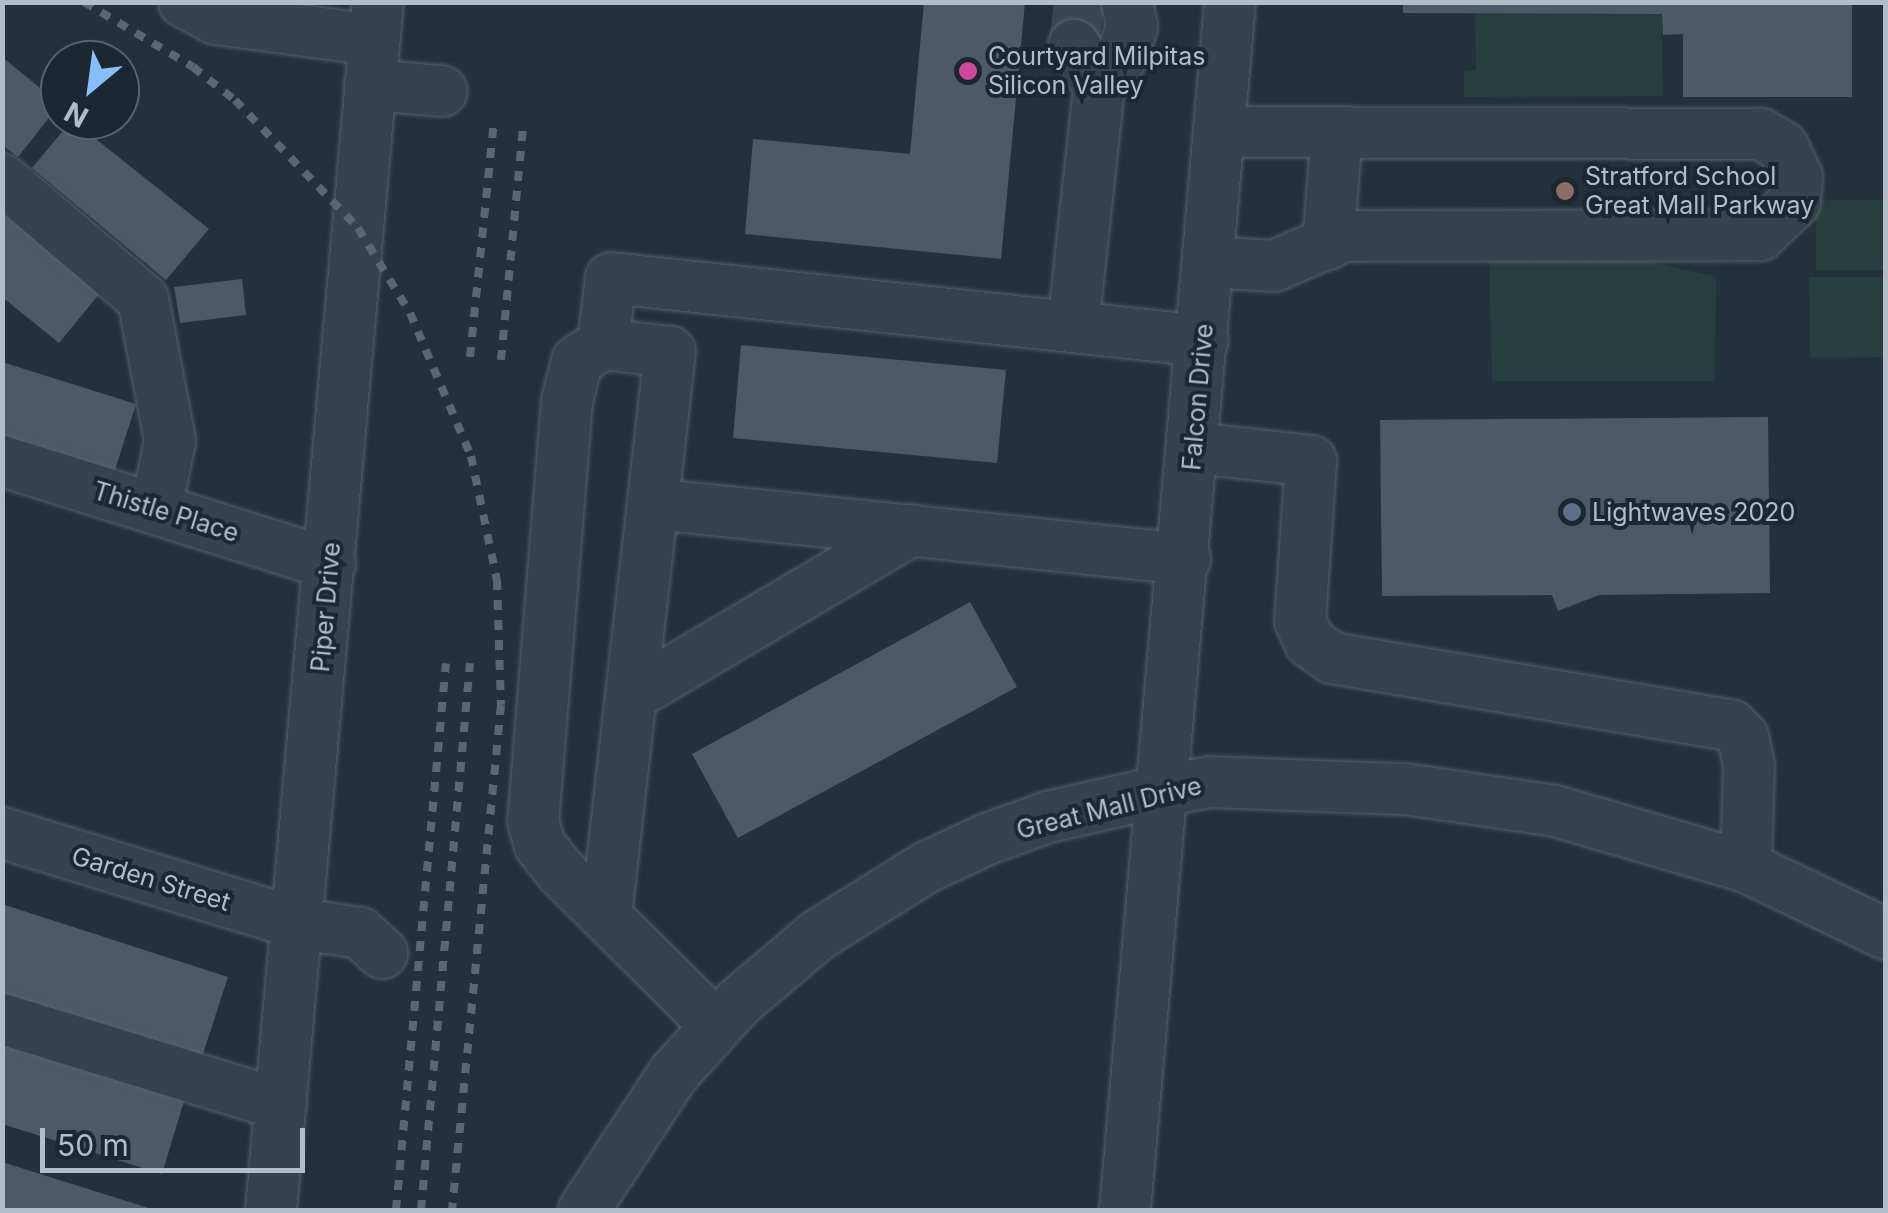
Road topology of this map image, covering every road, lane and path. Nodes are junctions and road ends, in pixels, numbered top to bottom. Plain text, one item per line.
1 (184, 2) edge
2 (1127, 2) edge
3 (1230, 2) edge
4 (374, 43) edge
5 (442, 90) dead end
6 (1220, 132) junction
7 (1336, 132) junction
8 (2, 179) edge
9 (1328, 244) junction
10 (1209, 262) junction
11 (1072, 327) junction
12 (1203, 342) junction
13 (603, 344) junction
14 (1194, 448) junction
15 (2, 461) edge
16 (653, 504) junction
17 (156, 510) junction
18 (912, 530) junction
19 (1185, 559) junction
20 (330, 564) junction
21 (630, 696) junction
22 (1162, 791) junction
23 (2, 833) edge
24 (1746, 867) junction
25 (606, 916) junction
26 (299, 924) junction
27 (1886, 934) edge
28 (382, 953) dead end
29 (2, 1019) edge
30 (716, 1026) junction
31 (280, 1106) junction
32 (271, 1210) edge
33 (584, 1210) edge
34 (1125, 1210) edge

1 - 4 street
2 - 11 street
3 - 6 street, Falcon Drive
4 - 5 street
4 - 20 street, Piper Drive
6 - 7 street
6 - 10 street, Falcon Drive
7 - 9 street
7 - 9 street
8 - 17 street
9 - 10 street
10 - 12 street, Falcon Drive
11 - 12 street
11 - 13 street
12 - 14 street, Falcon Drive
13 - 16 street
13 - 25 street
14 - 19 street, Falcon Drive
14 - 24 street
15 - 17 street, Thistle Place
16 - 18 street
16 - 21 street
17 - 20 street, Thistle Place
18 - 19 street
18 - 21 street
19 - 22 street, Falcon Drive
20 - 26 street, Piper Drive
21 - 25 street
22 - 24 street, Great Mall Drive
22 - 30 street, Great Mall Drive
22 - 34 street, Falcon Drive
23 - 26 street, Garden Street
24 - 27 street, Great Mall Drive
25 - 30 street
26 - 28 street, Garden Street
26 - 31 street, Piper Drive
29 - 31 street
30 - 33 street, Great Mall Drive
31 - 32 street, Piper Drive

